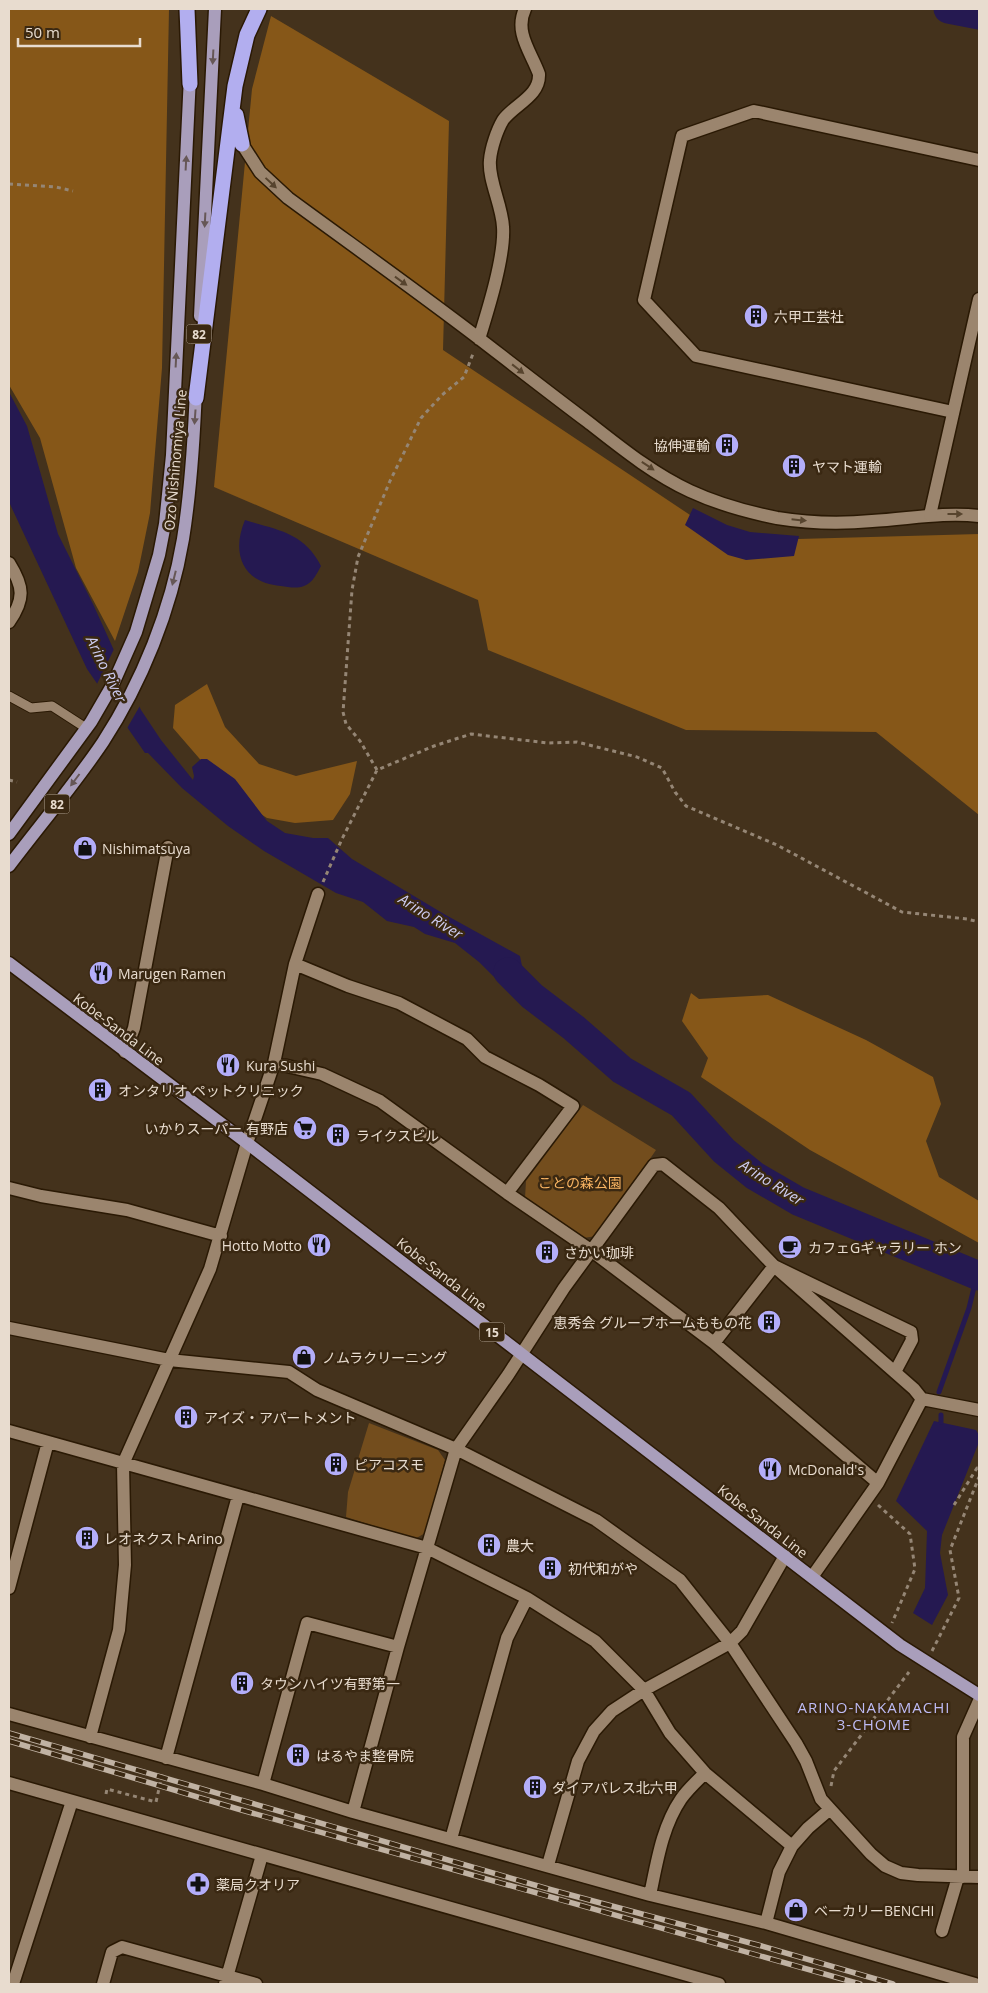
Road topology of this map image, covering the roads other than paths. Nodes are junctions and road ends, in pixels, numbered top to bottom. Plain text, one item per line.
1 (187, 9) edge
2 (194, 9) edge
3 (215, 9) edge
4 (259, 9) edge
5 (525, 9) edge
6 (190, 84) junction
7 (235, 86) junction
8 (242, 144) joint
9 (979, 160) edge
10 (979, 299) edge
11 (479, 339) junction
12 (196, 398) junction
13 (953, 412) junction
14 (930, 515) junction
15 (979, 516) edge
16 (9, 563) edge
17 (9, 622) edge
18 (9, 696) edge
19 (89, 725) junction
20 (9, 834) edge
21 (168, 847) dead end
22 (9, 866) edge
23 (318, 894) road end
24 (9, 963) edge
25 (295, 964) junction
26 (125, 1052) junction
27 (274, 1063) junction
28 (247, 1143) junction
29 (9, 1188) edge
30 (507, 1193) junction
31 (221, 1236) junction
32 (592, 1251) junction
33 (774, 1266) junction
34 (841, 1299) junction
35 (832, 1318) junction
36 (9, 1328) edge
37 (714, 1343) junction
38 (521, 1354) junction
39 (168, 1360) junction
40 (895, 1372) junction
41 (922, 1399) junction
42 (979, 1410) edge
43 (9, 1431) edge
44 (48, 1442) junction
45 (456, 1449) junction
46 (123, 1464) junction
47 (878, 1483) junction
48 (238, 1496) junction
49 (428, 1548) junction
50 (785, 1556) junction
51 (812, 1578) junction
52 (9, 1588) edge
53 (528, 1598) junction
54 (730, 1643) junction
55 (398, 1647) junction
56 (644, 1690) junction
57 (979, 1695) edge
58 (979, 1701) edge
59 (9, 1714) edge
60 (90, 1737) junction
61 (166, 1758) junction
62 (705, 1772) junction
63 (9, 1783) edge
64 (263, 1784) junction
65 (72, 1801) junction
66 (830, 1810) junction
67 (353, 1812) junction
68 (451, 1839) junction
69 (792, 1846) junction
70 (262, 1855) junction
71 (548, 1865) junction
72 (960, 1877) junction
73 (979, 1877) edge
74 (650, 1895) junction
75 (766, 1923) junction
76 (942, 1931) dead end
77 (226, 1980) edge
78 (13, 1984) edge
79 (103, 1984) edge
80 (256, 1984) edge
81 (719, 1984) edge
82 (975, 1984) edge

1 - 6 highway
2 - 6 main road, Ozo Nishinomiya Line / 82
3 -> 12 main road, Ozo Nishinomiya Line / 82
4 - 7 highway
5 - 11 street
19 -> 6 main road, Ozo Nishinomiya Line / 82
7 - 8 highway
7 - 12 highway
8 -> 11 street
9 - 13 street
10 - 13 street
11 -> 14 street
12 -> 22 main road, Ozo Nishinomiya Line / 82
13 - 14 street
14 -> 15 street
16 - 17 street
18 - 19 lane
19 - 20 main road, Ozo Nishinomiya Line / 82
21 - 26 street
23 - 25 street
24 - 26 main road, Kobe-Sanda Line / 15
25 - 27 street
25 - 30 street
26 - 28 main road, Kobe-Sanda Line / 15
27 - 28 street
27 - 30 street
28 - 31 street
28 - 38 main road, Kobe-Sanda Line / 15
29 - 31 street
30 - 32 street
31 - 39 street
32 - 33 street
32 - 37 street
32 - 38 street
33 - 34 street
33 - 35 street
33 - 37 street
34 - 35 street
34 - 40 street
35 - 40 street
36 - 39 street
37 - 47 street
38 - 45 street
38 - 50 main road, Kobe-Sanda Line / 15
39 - 45 street
39 - 46 street
40 - 41 street
41 - 42 street
41 - 47 street
43 - 44 street
44 - 46 street
44 - 52 street
45 - 49 street
45 - 54 street
46 - 48 street
46 - 60 street
47 - 51 street
48 - 49 street
48 - 61 street
49 - 53 street
49 - 55 street
50 - 51 main road, Kobe-Sanda Line / 15
50 - 54 street
51 - 57 main road, Kobe-Sanda Line / 15
53 - 56 street
53 - 68 street
54 - 56 street
54 - 66 street
55 - 64 street
55 - 67 street
56 - 62 street
56 - 71 street
58 - 72 street
59 - 60 street
60 - 61 street
61 - 64 street
62 - 69 street
62 - 74 street
63 - 65 street
64 - 67 street
65 - 70 street
65 - 78 street
66 - 69 street
66 - 72 street
67 - 68 street
68 - 71 street
69 - 75 street
70 - 77 street
70 - 81 street
71 - 74 street
72 - 73 street
72 - 76 street
74 - 75 street
75 - 82 street
77 - 79 street
77 - 80 street

